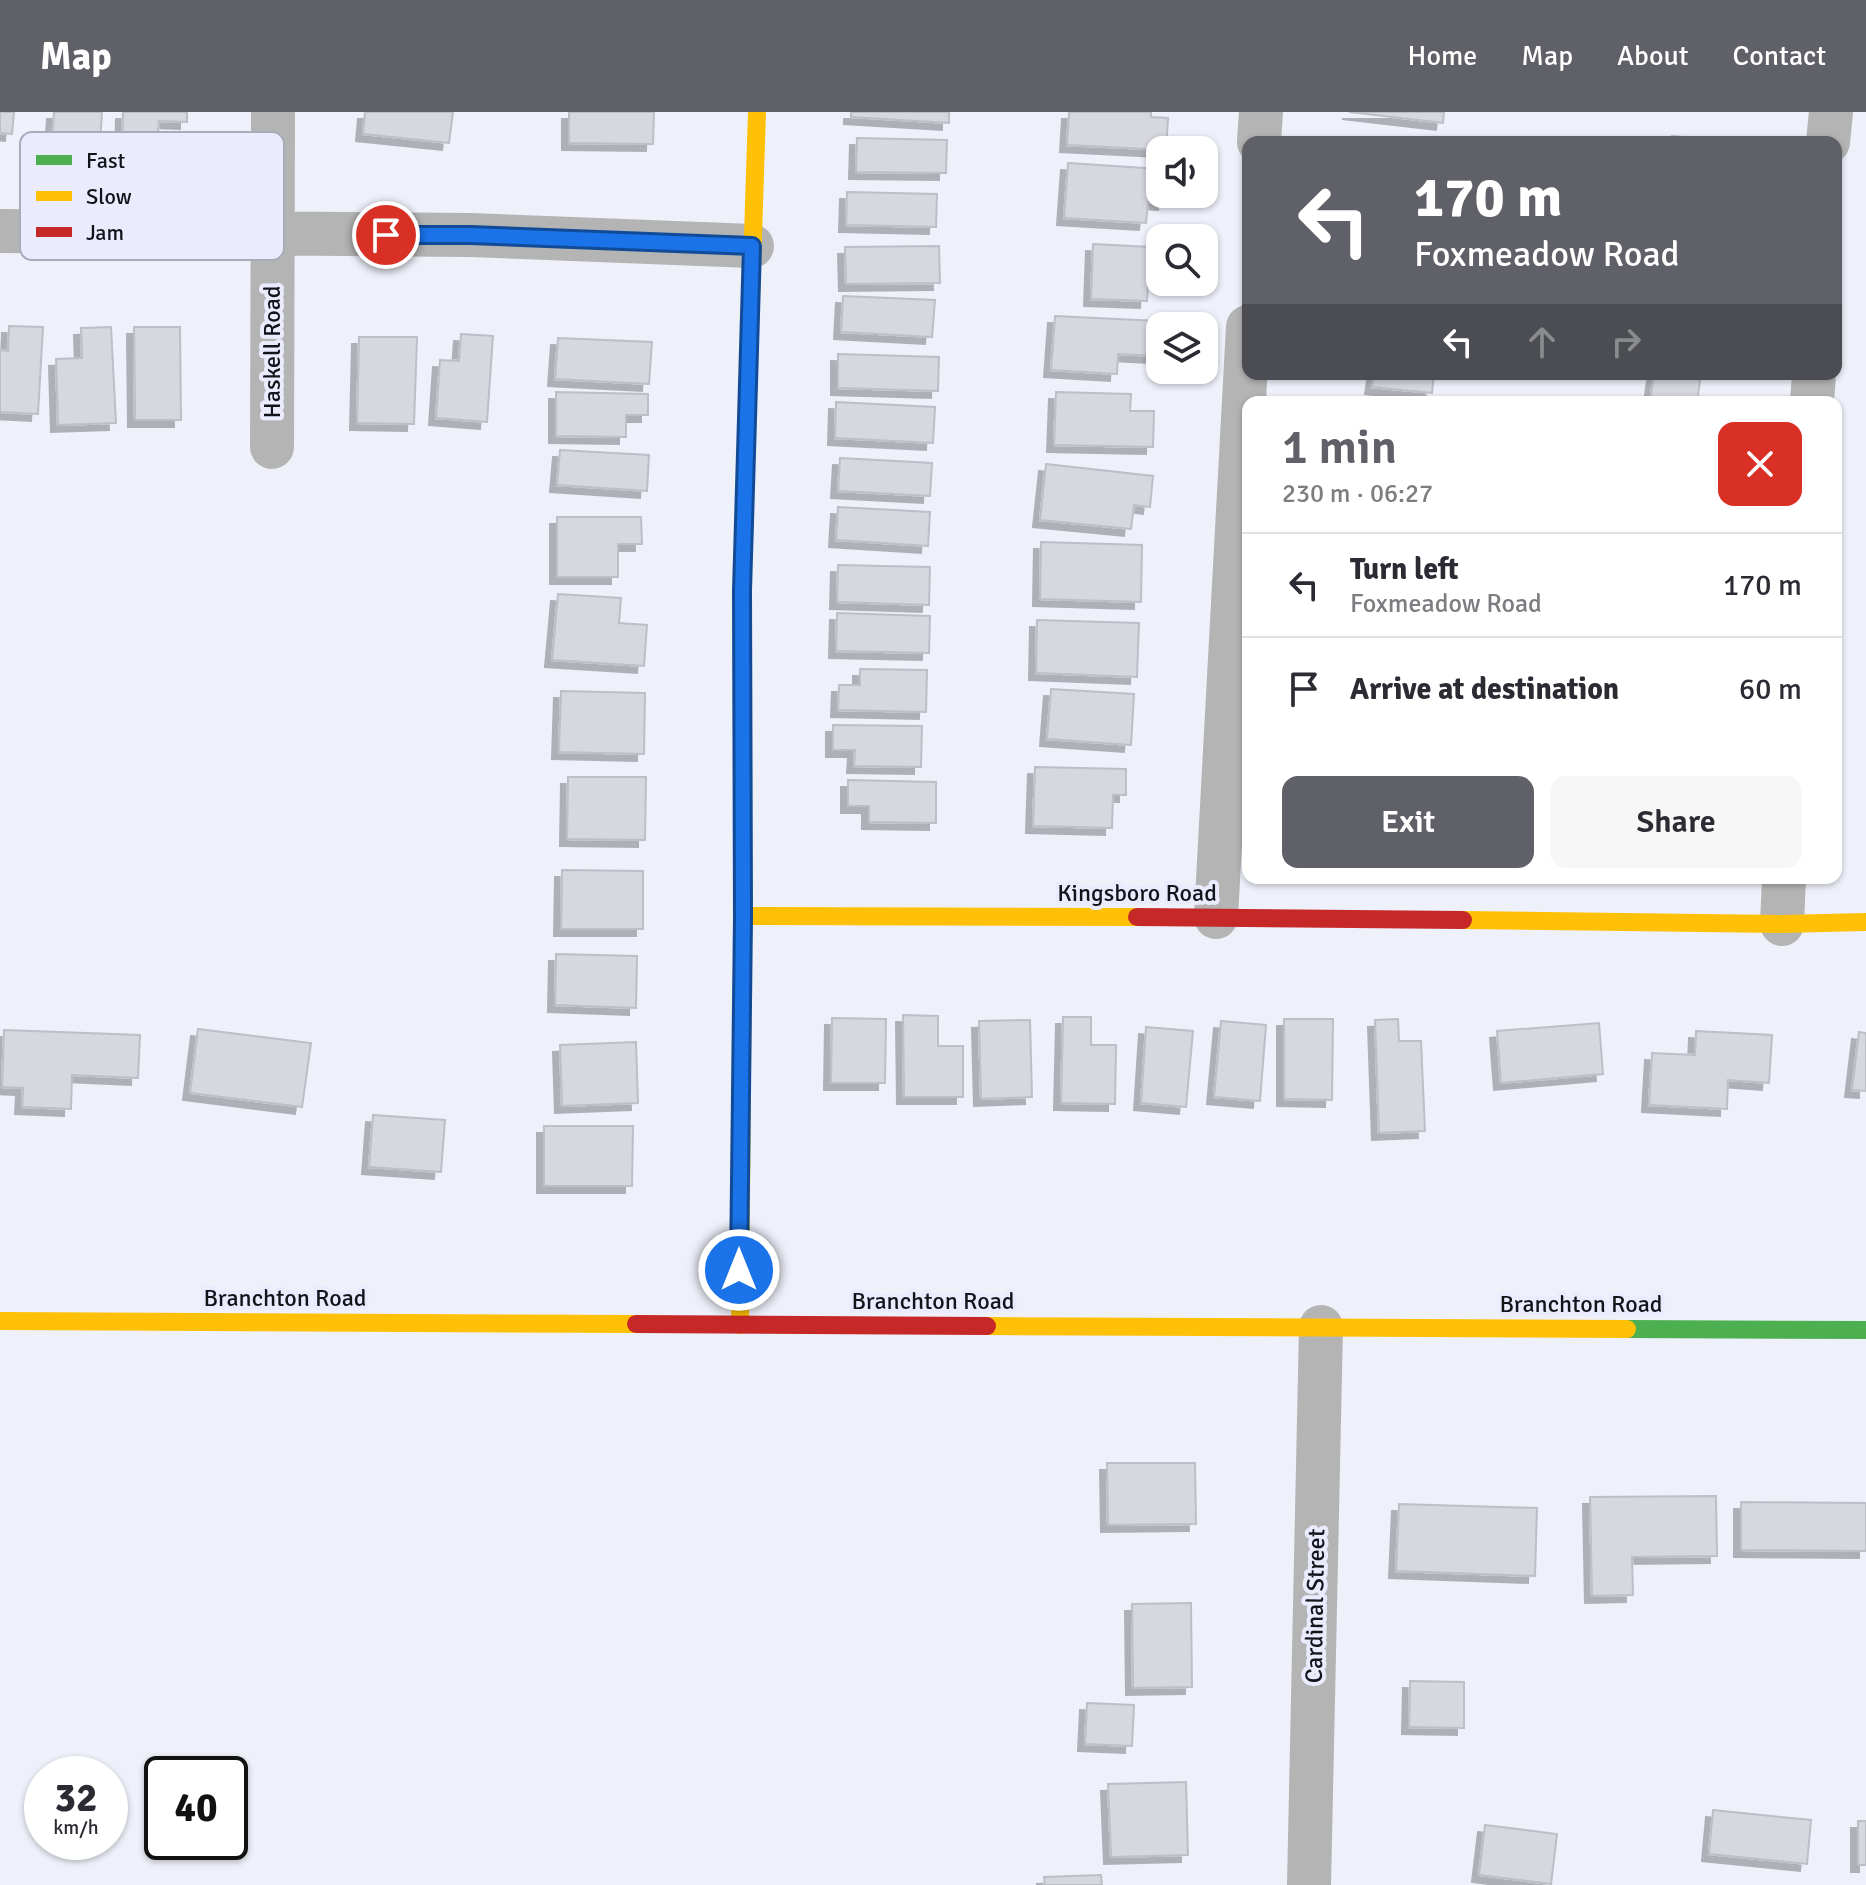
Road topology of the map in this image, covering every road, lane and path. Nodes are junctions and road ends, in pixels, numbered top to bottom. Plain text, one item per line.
1 (757, 112) edge
2 (1261, 112) edge
3 (1831, 112) edge
4 (1259, 136) edge
5 (1829, 136) edge
6 (0, 231) edge
7 (20, 231) edge
8 (284, 234) edge
9 (752, 246) junction
10 (273, 260) edge
11 (1242, 438) edge
12 (272, 447) dead end
13 (1784, 884) edge
14 (743, 916) junction
15 (1216, 917) junction
16 (1866, 922) edge
17 (1782, 924) junction
18 (0, 1321) edge
19 (740, 1325) junction
20 (1321, 1327) junction
21 (1866, 1330) edge
22 (1309, 1885) edge

1 - 9 street
2 - 4 street
3 - 5 street
6 - 7 street
8 - 9 street
9 - 14 street
10 - 12 street, Haskell Road
11 - 15 street
13 - 17 street
14 - 15 street, Kingsboro Road
14 - 19 street
15 - 17 street, Kingsboro Road
16 - 17 street, Kingsboro Road
18 - 19 street, Branchton Road
19 - 20 street, Branchton Road
20 - 21 street, Branchton Road
20 - 22 street, Cardinal Street

